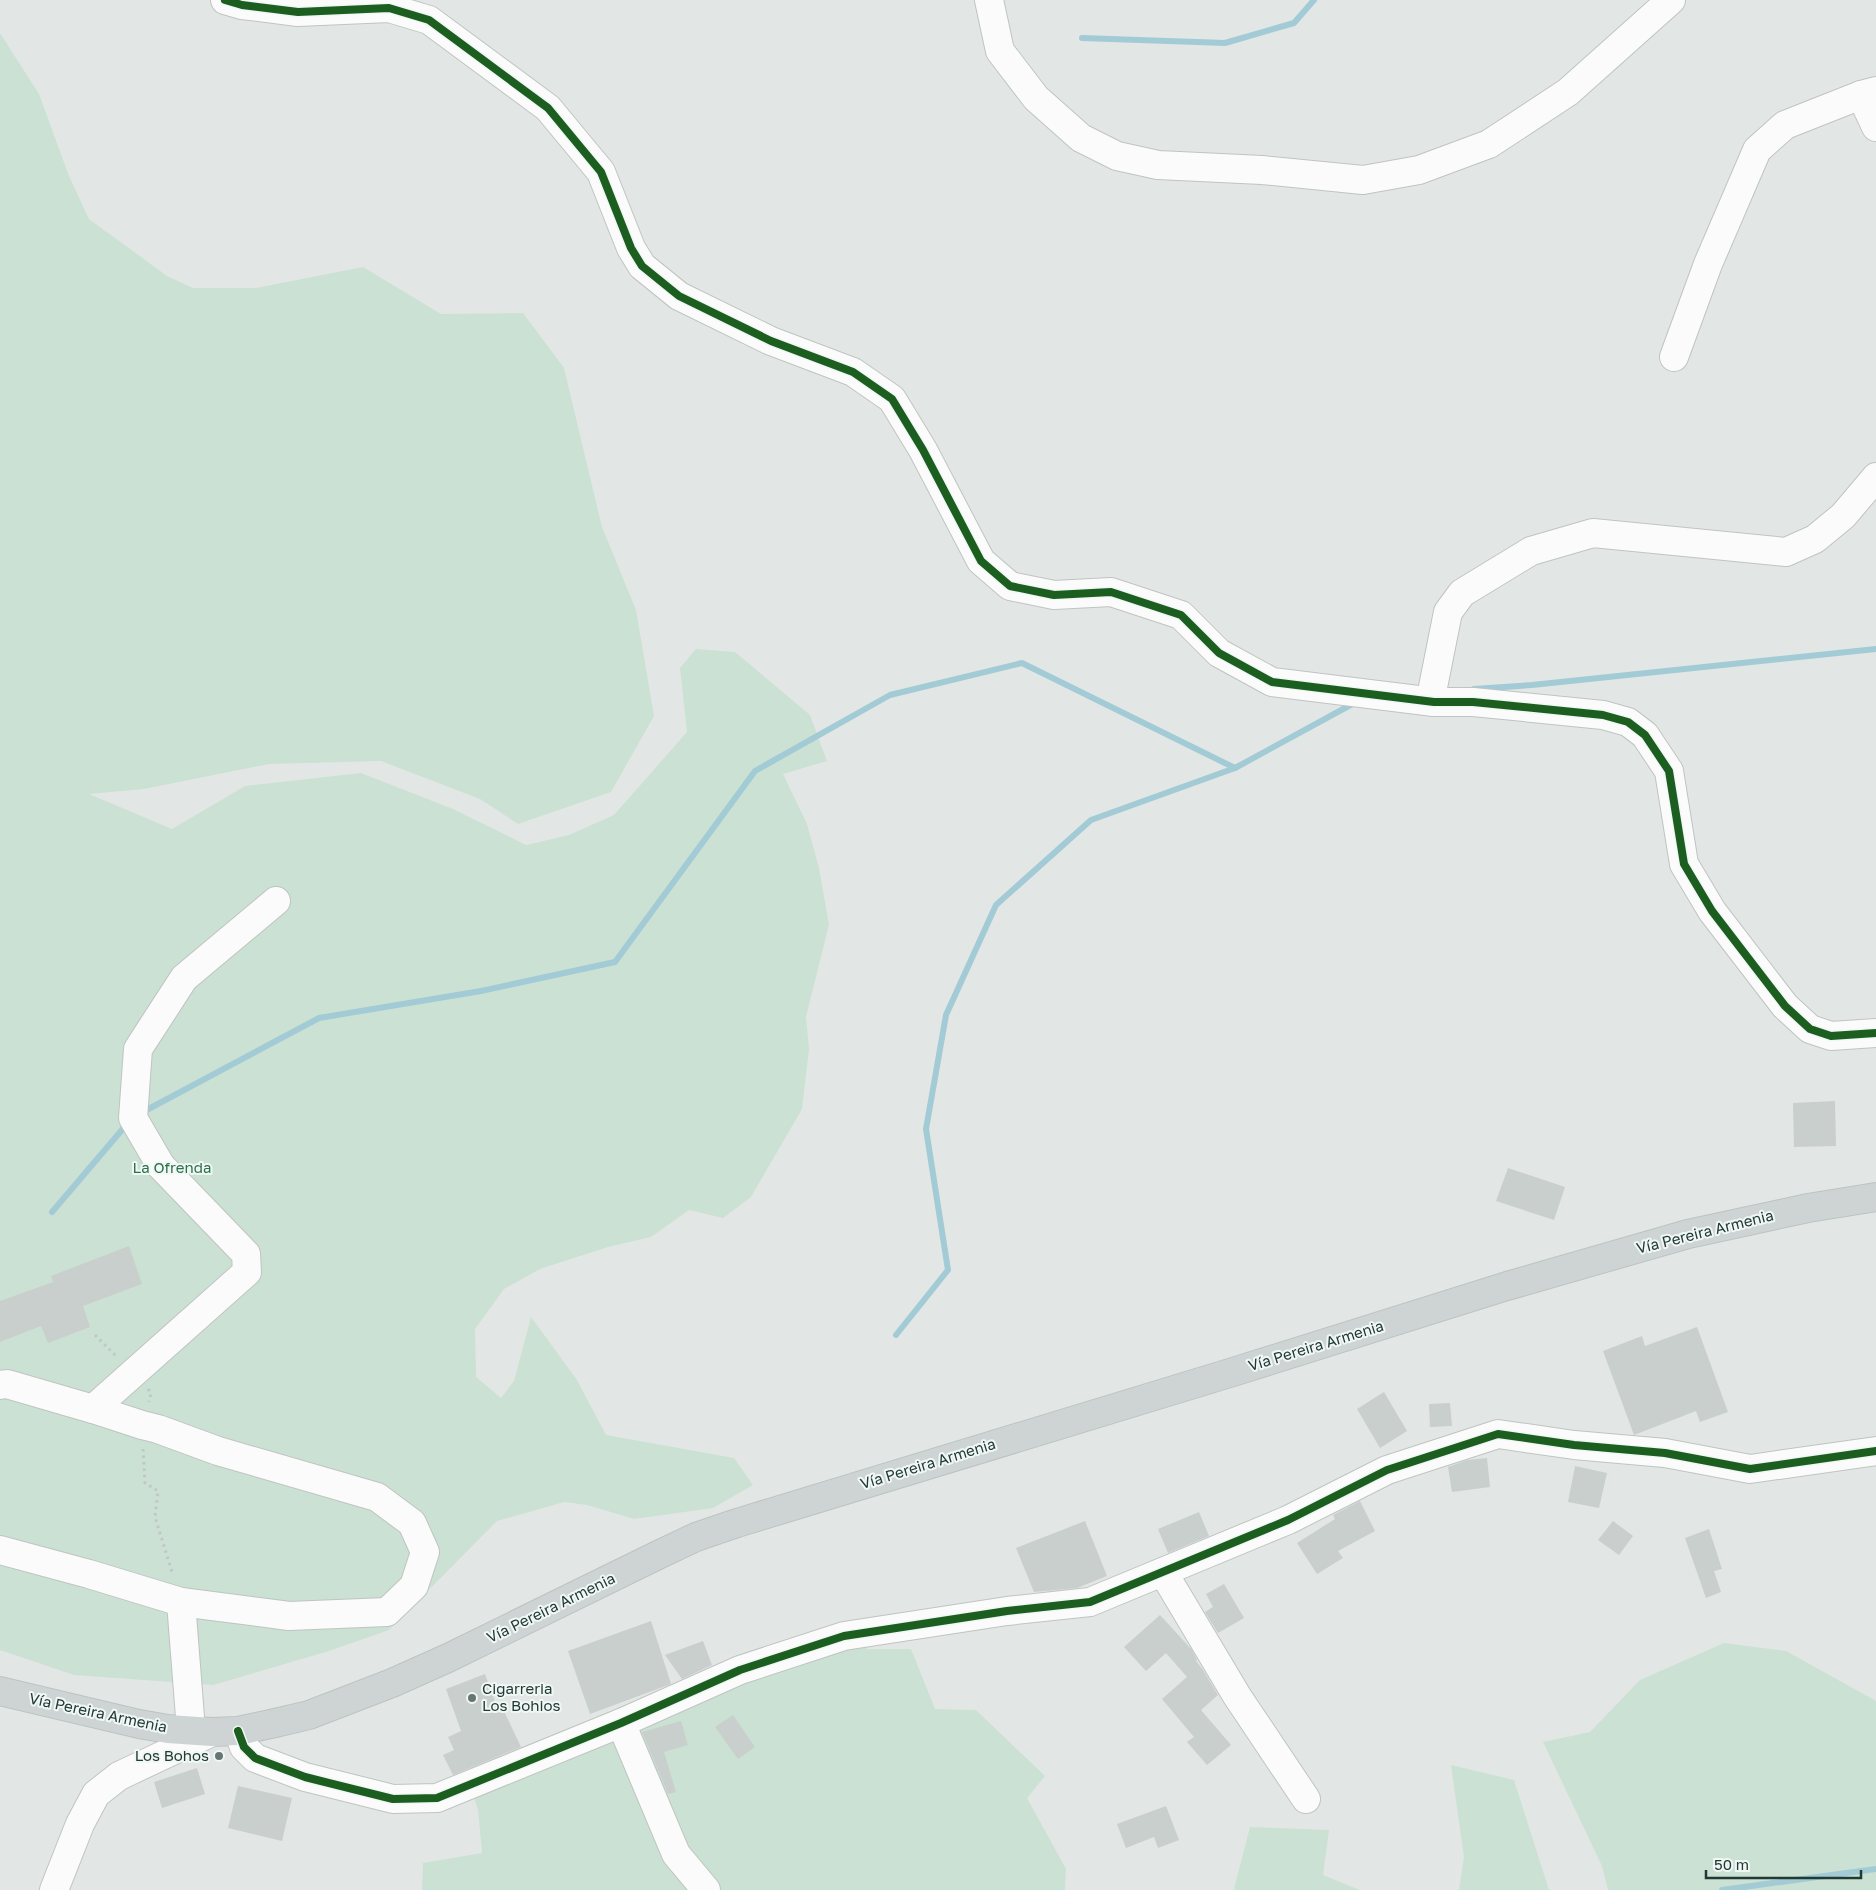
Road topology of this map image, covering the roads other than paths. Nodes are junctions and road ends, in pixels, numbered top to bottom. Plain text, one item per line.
1 (225, 0) edge
2 (989, 0) edge
3 (1671, 0) edge
4 (1868, 93) edge
5 (1876, 127) edge
6 (1674, 357) dead end
7 (1876, 476) edge
8 (1434, 702) junction
9 (276, 901) dead end
10 (1876, 1032) edge
11 (1876, 1197) edge
12 (0, 1384) edge
13 (94, 1409) junction
14 (1876, 1451) edge
15 (0, 1550) edge
16 (1163, 1572) junction
17 (181, 1602) junction
18 (0, 1691) edge
19 (621, 1723) junction
20 (214, 1731) junction
21 (1306, 1799) dead end
22 (54, 1890) edge
23 (706, 1890) edge

1 - 8 street
2 - 3 street
4 - 5 street
4 - 6 street
7 - 8 street
8 - 10 street
9 - 13 street
11 - 20 main road, Vía Pereira Armenia
12 - 13 street
13 - 17 street
14 - 16 street
15 - 17 street
16 - 19 street
16 - 21 street
17 - 20 street
18 - 20 main road, Vía Pereira Armenia
19 - 20 street
19 - 23 street
20 - 22 street

